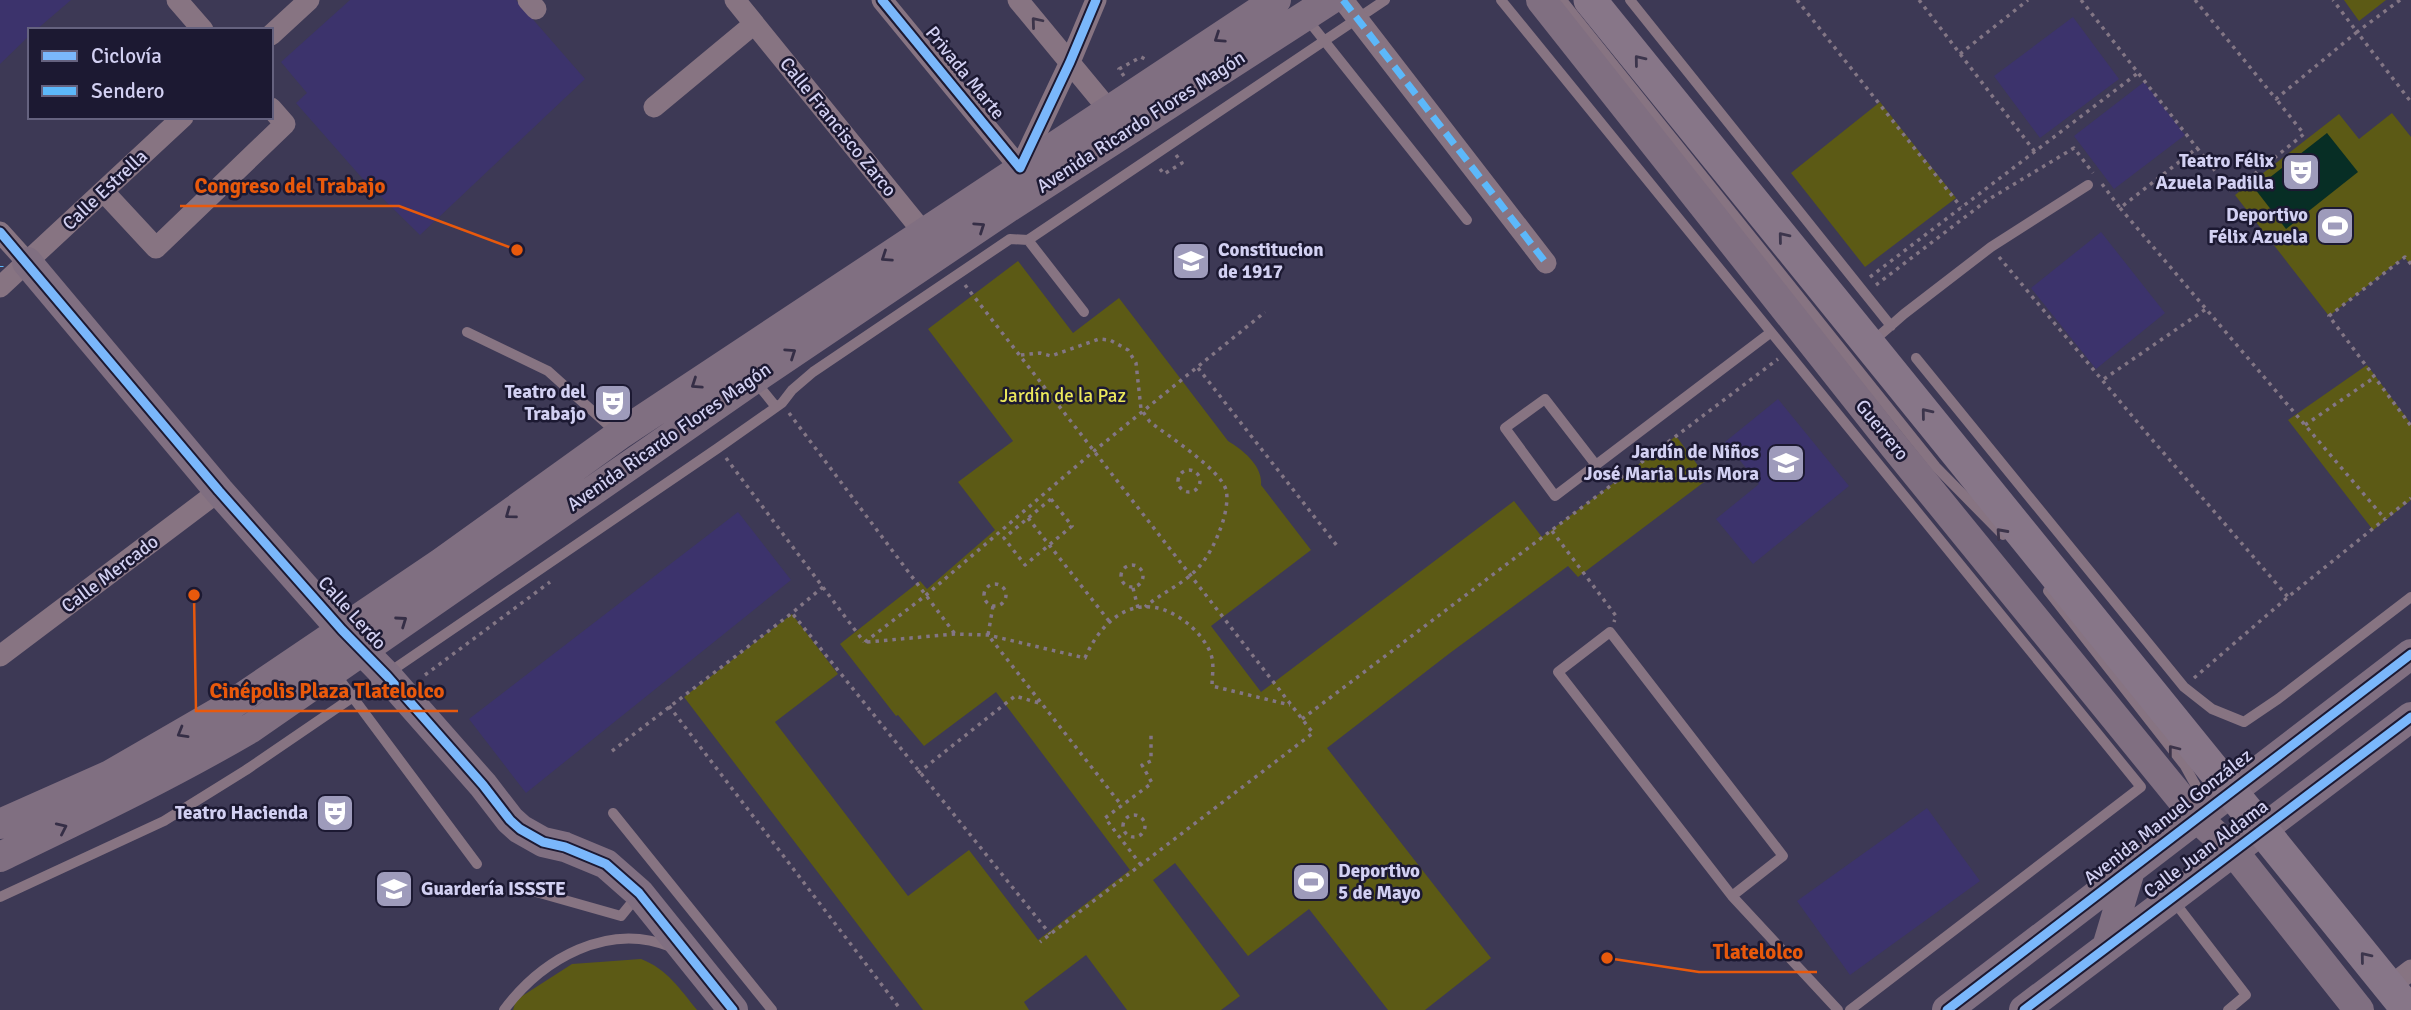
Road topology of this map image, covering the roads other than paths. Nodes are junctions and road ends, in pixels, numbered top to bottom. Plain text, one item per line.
1 (177, 0) edge
2 (309, 0) edge
3 (735, 0) edge
4 (882, 0) edge
5 (1018, 0) edge
6 (1096, 0) edge
7 (1276, 0) edge
8 (1330, 0) edge
9 (1343, 0) edge
10 (1385, 0) edge
11 (1501, 0) edge
12 (1541, 0) edge
13 (1562, 0) edge
14 (1590, 0) edge
15 (1630, 0) edge
16 (1305, 17) junction
17 (1358, 18) junction
18 (754, 24) junction
19 (201, 28) edge
20 (273, 33) edge
21 (1325, 43) junction
22 (1070, 62) junction
23 (654, 107) dead end
24 (278, 116) edge
25 (181, 119) edge
26 (1118, 121) junction
27 (1020, 168) junction
28 (2088, 185) dead end
29 (104, 192) junction
30 (1466, 220) dead end
31 (0, 232) edge
32 (1028, 240) junction
33 (940, 253) junction
34 (27, 262) junction
35 (1546, 263) dead end
36 (0, 287) edge
37 (1084, 312) dead end
38 (467, 332) dead end
39 (1770, 333) junction
40 (1880, 335) junction
41 (1916, 358) dead end
42 (754, 379) junction
43 (779, 405) junction
44 (619, 435) junction
45 (1885, 454) junction
46 (1937, 463) junction
47 (1596, 465) junction
48 (219, 491) junction
49 (2011, 544) dead end
50 (2044, 586) dead end
51 (2411, 597) edge
52 (352, 640) junction
53 (2411, 654) edge
54 (0, 656) edge
55 (332, 670) junction
56 (387, 676) junction
57 (354, 697) junction
58 (2411, 717) edge
59 (613, 813) dead end
60 (2226, 823) junction
61 (0, 824) edge
62 (0, 857) edge
63 (477, 864) dead end
64 (2132, 867) junction
65 (522, 888) dead end
66 (639, 893) junction
67 (1731, 896) junction
68 (0, 897) edge
69 (2171, 898) junction
70 (2106, 947) junction
71 (690, 955) junction
72 (2395, 994) edge
73 (504, 1010) edge
74 (733, 1010) edge
75 (772, 1010) edge
76 (1838, 1010) edge
77 (1850, 1010) edge
78 (1947, 1010) edge
79 (2024, 1010) edge
80 (2228, 1010) edge
81 (2359, 1010) edge

1 - 19 street
2 - 20 street
3 - 18 street, Calle Francisco Zarco
4 - 27 street, Privada Marte
22 -> 5 street
6 - 22 street
7 -> 26 main road, Avenida Ricardo Flores Magón
8 - 16 main road, Avenida Ricardo Flores Magón
9 - 17 street
10 - 17 lane
11 - 39 lane
12 - 45 main road, Guerrero
13 - 46 lane
40 -> 14 main road, Guerrero
15 - 40 lane
16 - 21 lane
16 - 26 main road, Avenida Ricardo Flores Magón
17 - 21 lane
17 - 35 street
18 - 23 street
18 - 33 street, Calle Francisco Zarco
21 - 30 lane
21 - 32 lane
22 - 26 street
22 - 27 street
24 - 29 street
25 - 29 street, Calle Estrella
26 - 27 main road, Avenida Ricardo Flores Magón
33 -> 26 main road, Avenida Ricardo Flores Magón
27 - 33 main road, Avenida Ricardo Flores Magón
28 - 40 lane
29 - 34 street, Calle Estrella
31 - 34 street, Calle Lerdo
32 - 33 lane
32 - 37 lane
42 -> 33 main road, Avenida Ricardo Flores Magón
33 - 43 lane
33 -> 44 main road, Avenida Ricardo Flores Magón
34 - 36 street, Calle Estrella
34 - 48 main road, Calle Lerdo
38 - 44 lane
39 - 45 lane
39 - 47 lane
46 -> 40 main road, Guerrero
41 - 46 lane
42 - 43 lane
52 -> 42 main road, Avenida Ricardo Flores Magón
43 - 56 lane
44 -> 52 main road, Avenida Ricardo Flores Magón
45 - 46 main road, Guerrero
49 -> 46 lane
46 - 51 lane
46 - 60 main road, Guerrero
46 - 60 main road, Guerrero
46 - 77 lane
47 - 47 lane
48 - 52 main road, Calle Lerdo
48 - 54 street, Calle Mercado
60 -> 50 lane
52 - 55 main road, Avenida Ricardo Flores Magón
52 - 56 main road, Calle Lerdo
52 -> 61 main road, Avenida Ricardo Flores Magón
53 - 60 main road, Avenida Manuel González
55 - 57 lane
62 -> 55 main road, Avenida Ricardo Flores Magón
56 - 57 lane
56 - 66 main road, Calle Lerdo
57 - 63 lane
57 - 68 lane
58 - 60 main road, Calle Juan Aldama
59 - 75 lane
60 - 64 main road, Avenida Manuel González
60 - 69 main road, Calle Juan Aldama
60 - 72 main road
60 - 81 main road
64 - 70 main road
64 - 78 main road, Avenida Manuel González
65 - 66 lane
66 - 71 main road, Calle Lerdo
67 - 67 lane
67 - 76 lane
69 - 70 main road, Calle Juan Aldama
69 - 80 lane
70 - 79 main road, Calle Juan Aldama
71 - 73 lane
71 - 74 main road, Calle Lerdo

